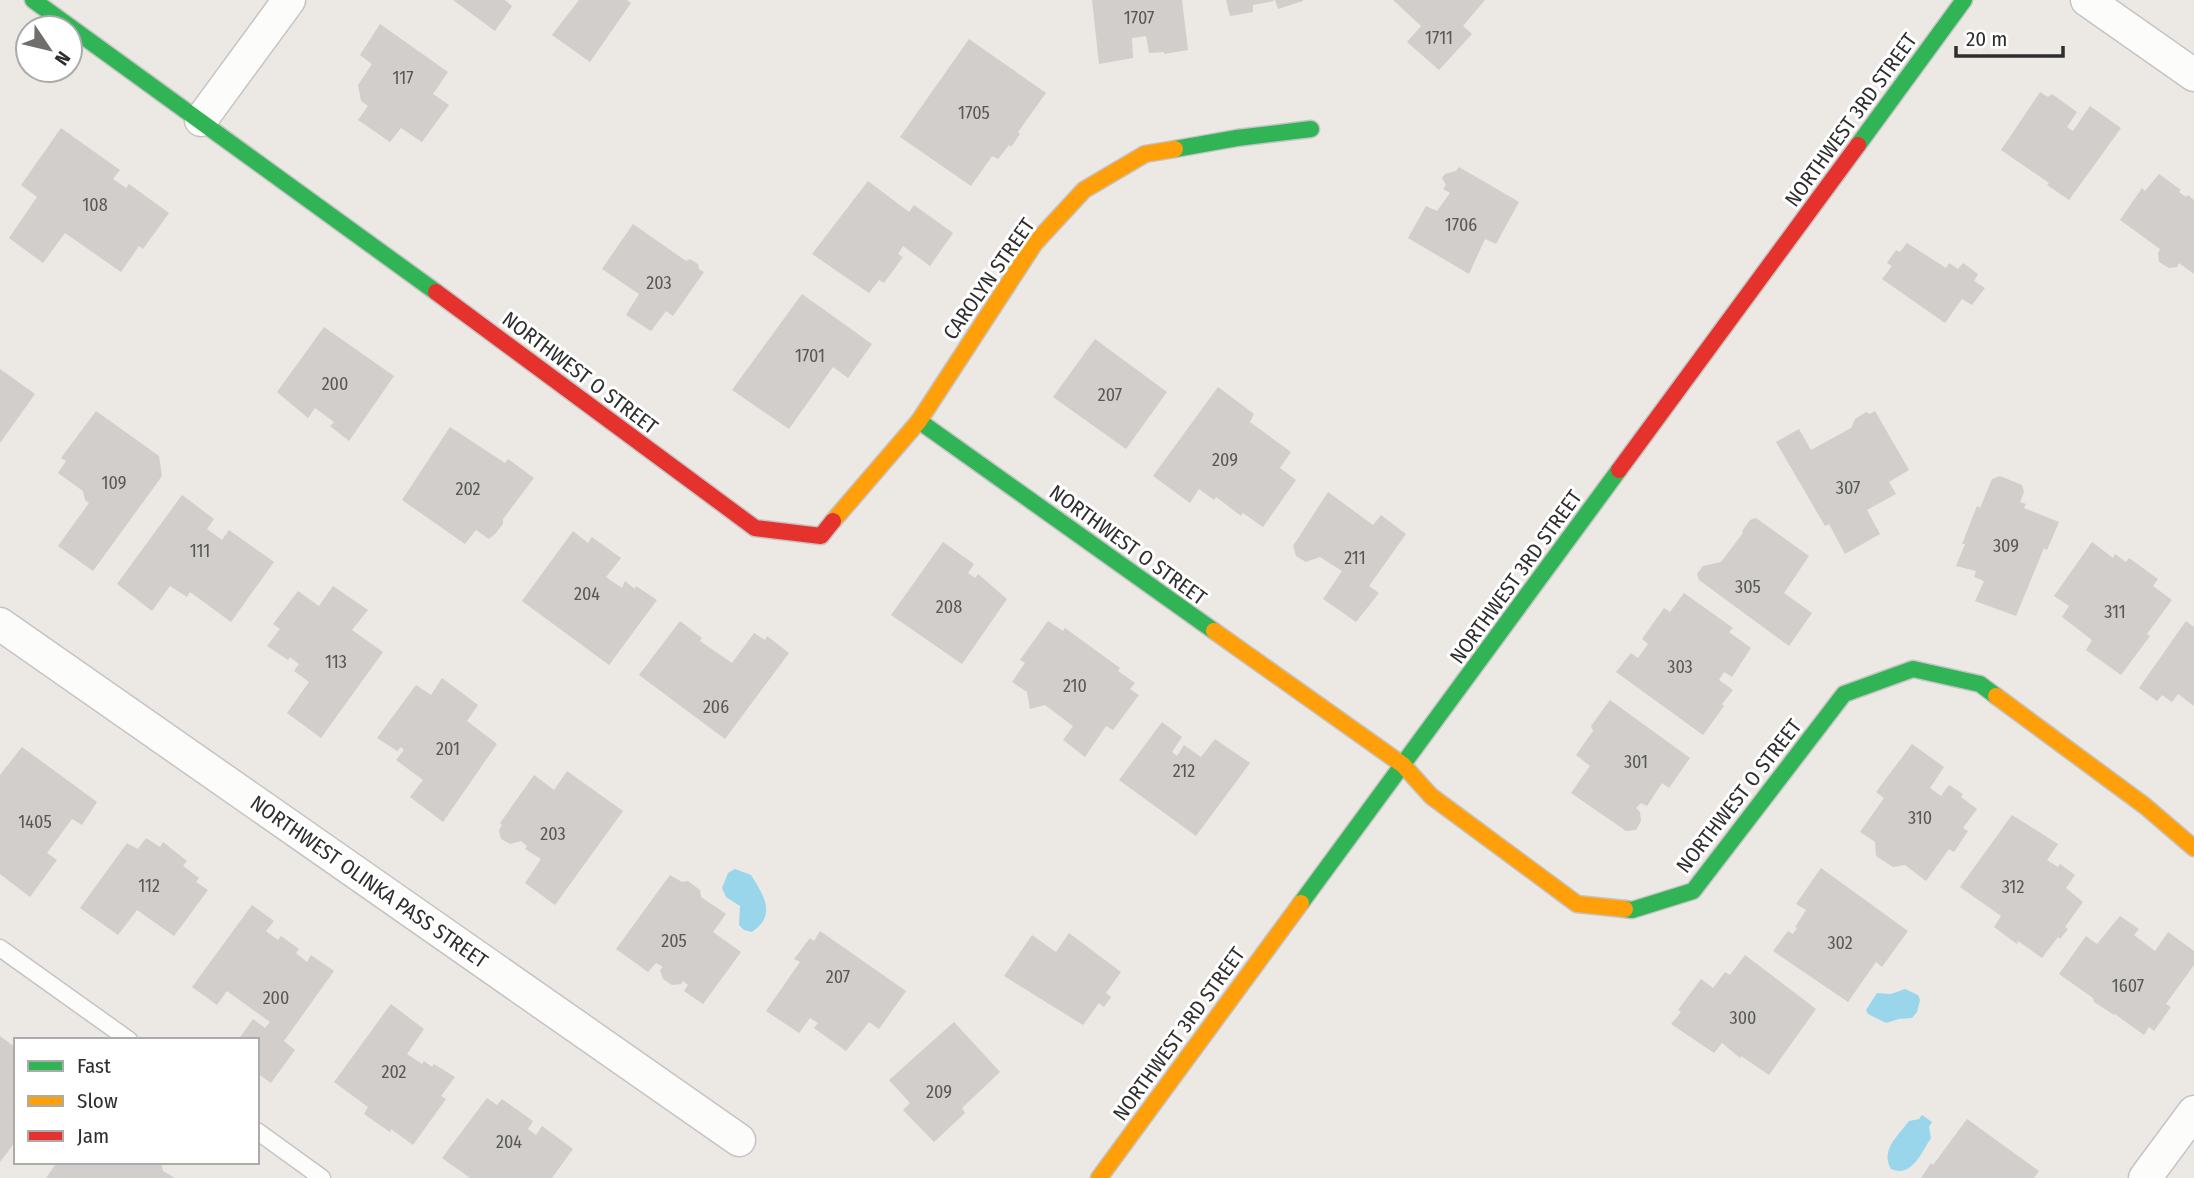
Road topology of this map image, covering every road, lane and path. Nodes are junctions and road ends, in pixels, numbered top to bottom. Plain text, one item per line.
1 (33, 0) edge
2 (289, 0) edge
3 (1964, 0) edge
4 (2087, 0) edge
5 (2194, 75) edge
6 (201, 120) junction
7 (1311, 129) dead end
8 (919, 421) junction
9 (0, 624) edge
10 (1403, 765) junction
11 (2194, 848) edge
12 (0, 948) edge
13 (126, 1038) edge
14 (2194, 1112) edge
15 (259, 1132) edge
16 (739, 1140) dead end
17 (323, 1178) edge
18 (1099, 1178) edge
19 (2145, 1178) edge

1 - 6 street, NORTHWEST O STREET
2 - 6 street
3 - 10 street, NORTHWEST 3RD STREET
4 - 5 street
6 - 8 street, NORTHWEST O STREET
7 - 8 street, CAROLYN STREET
8 - 10 street, NORTHWEST O STREET
9 - 16 street, NORTHWEST OLINKA PASS STREET
10 - 11 street, NORTHWEST O STREET
10 - 18 street, NORTHWEST 3RD STREET
12 - 13 lane
14 - 19 street
15 - 17 lane

